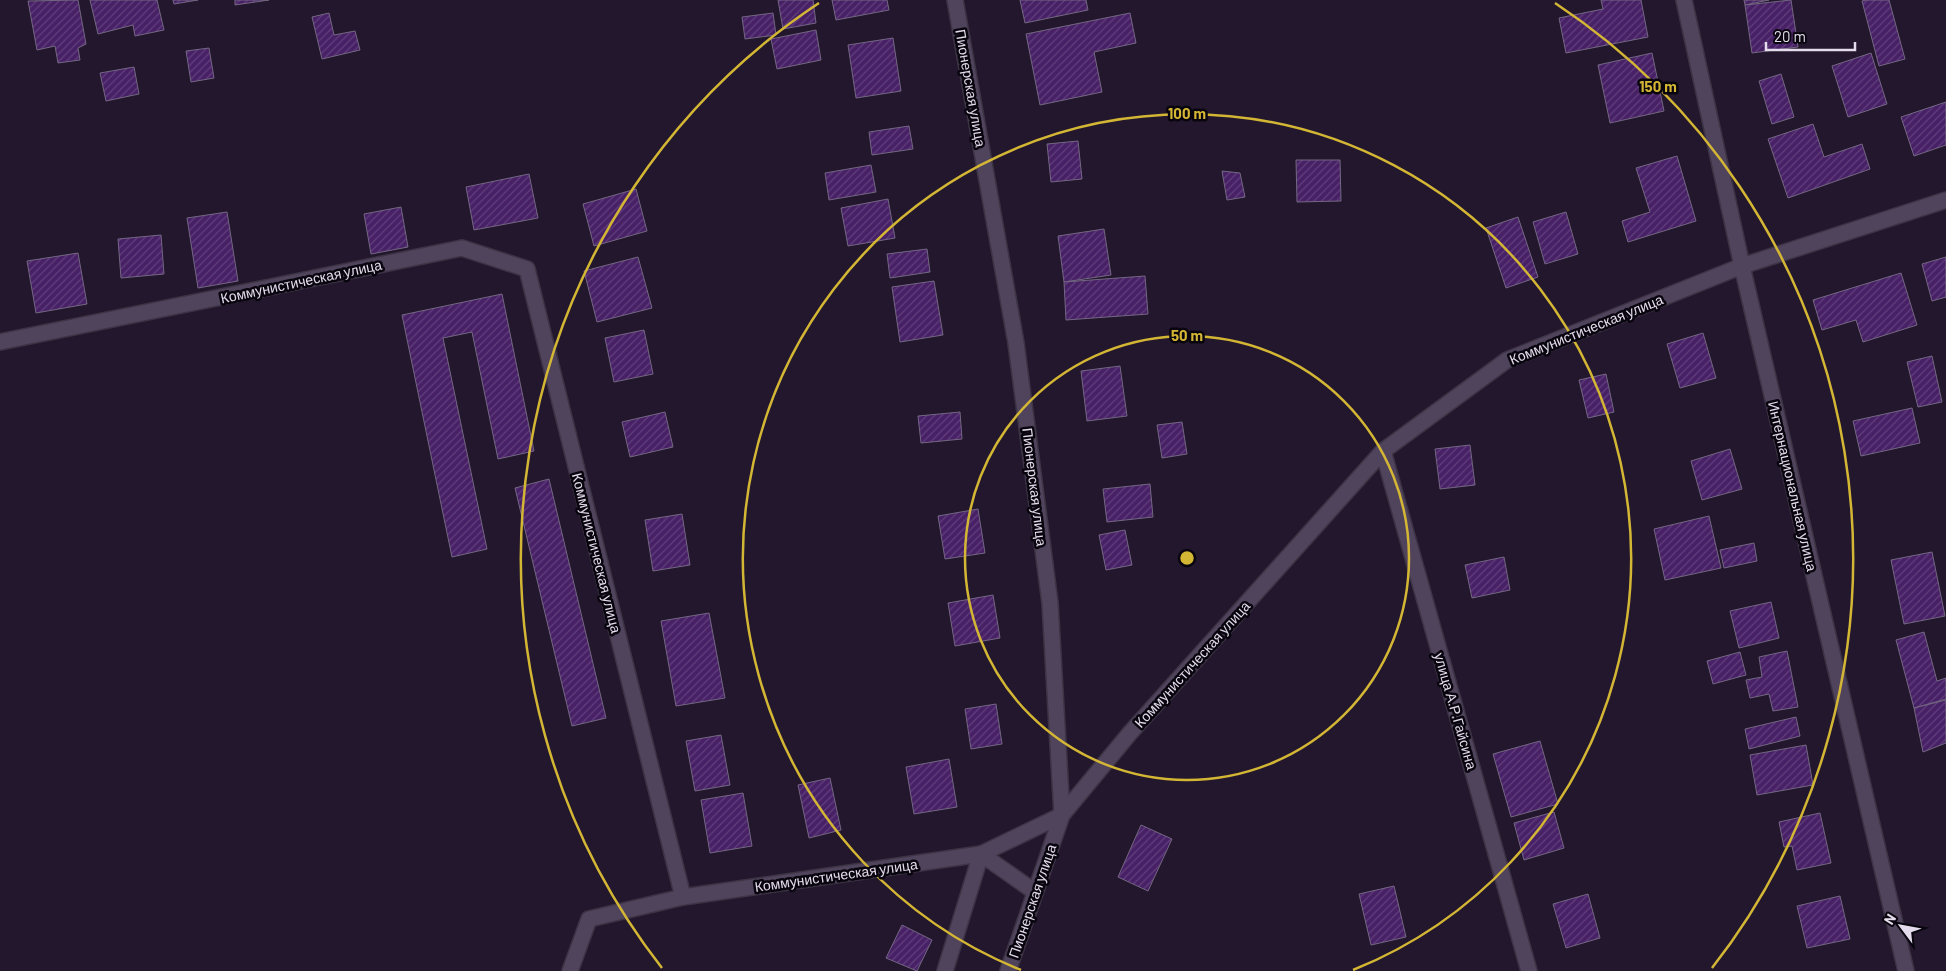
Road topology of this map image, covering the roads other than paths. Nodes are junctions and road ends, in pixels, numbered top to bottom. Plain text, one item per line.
1 (955, 0) edge
2 (1684, 0) edge
3 (1946, 200) edge
4 (1742, 266) junction
5 (0, 342) edge
6 (1383, 451) junction
7 (1062, 815) junction
8 (981, 854) junction
9 (1035, 892) junction
10 (682, 897) junction
11 (570, 971) edge
12 (945, 971) edge
13 (1008, 971) edge
14 (1529, 971) edge
15 (1906, 971) edge

1 - 7 street, Пионерская улица
2 - 4 street, Интернациональная улица
3 - 4 street, Коммунистическая улица
4 - 6 street, Коммунистическая улица
4 - 15 street, Интернациональная улица
5 - 10 street, Коммунистическая улица
6 - 7 street, Коммунистическая улица
6 - 14 street, улица А.Р.Гайсина
7 - 8 street, Коммунистическая улица
7 - 9 street, Пионерская улица
8 - 9 street
8 - 10 street, Коммунистическая улица
8 - 12 street
9 - 13 street, Пионерская улица
10 - 11 street

